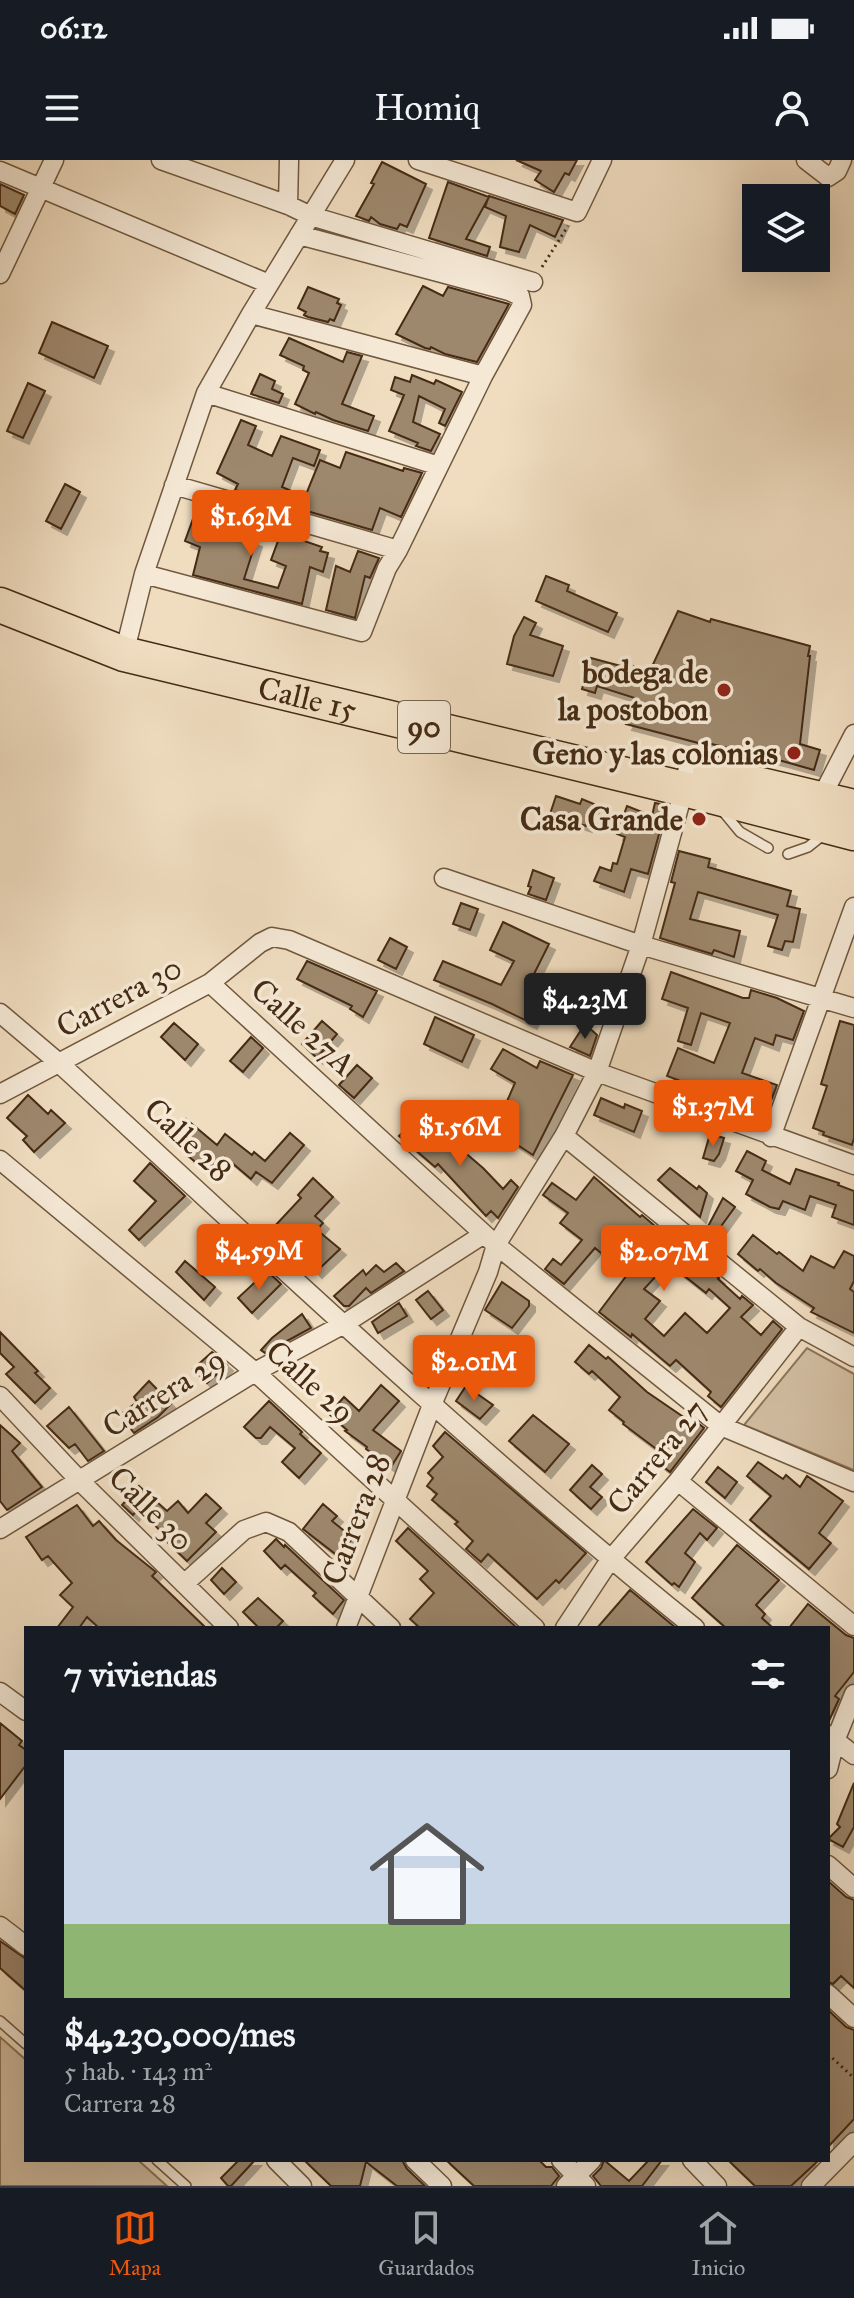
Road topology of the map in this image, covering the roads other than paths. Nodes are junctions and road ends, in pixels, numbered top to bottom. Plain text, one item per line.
1 (54, 160) edge
2 (161, 160) edge
3 (289, 160) edge
4 (345, 160) edge
5 (418, 160) edge
6 (602, 160) edge
7 (806, 160) edge
8 (842, 160) edge
9 (0, 171) edge
10 (42, 188) junction
11 (288, 205) junction
12 (311, 216) junction
13 (299, 235) junction
14 (1, 267) edge
15 (533, 282) road end
16 (269, 284) junction
17 (251, 314) junction
18 (483, 376) junction
19 (206, 393) junction
20 (439, 466) junction
21 (174, 485) junction
22 (398, 550) junction
23 (144, 574) junction
24 (127, 643) joint
25 (854, 734) edge
26 (699, 781) junction
27 (840, 816) edge
28 (768, 848) dead end
29 (788, 854) dead end
30 (444, 878) dead end
31 (854, 907) edge
32 (641, 945) junction
33 (210, 983) junction
34 (821, 1000) junction
35 (854, 1008) edge
36 (0, 1013) edge
37 (59, 1063) junction
38 (597, 1072) junction
39 (0, 1094) edge
40 (564, 1136) junction
41 (771, 1137) junction
42 (0, 1160) edge
43 (854, 1165) edge
44 (490, 1239) junction
45 (344, 1324) junction
46 (799, 1327) junction
47 (854, 1357) edge
48 (255, 1372) junction
49 (0, 1396) edge
50 (432, 1405) junction
51 (721, 1426) junction
52 (79, 1480) junction
53 (678, 1481) junction
54 (854, 1482) edge
55 (395, 1499) junction
56 (0, 1529) edge
57 (610, 1560) junction
58 (184, 1584) junction
59 (359, 1597) junction
60 (227, 1626) edge
61 (347, 1626) edge
62 (389, 1626) edge
63 (533, 1626) edge
64 (566, 1626) edge
65 (692, 1626) edge
66 (854, 1626) edge
67 (0, 1692) edge
68 (854, 1694) edge
69 (24, 1710) edge
70 (832, 1738) edge
71 (854, 1755) edge
72 (830, 1867) edge
73 (854, 1888) edge
74 (0, 1926) edge
75 (24, 1944) edge
76 (830, 1996) edge
77 (854, 2018) edge
78 (0, 2021) edge
79 (24, 2042) edge
80 (854, 2143) edge
81 (159, 2162) edge
82 (283, 2162) edge
83 (417, 2162) edge
84 (562, 2162) edge
85 (591, 2162) edge
86 (694, 2162) edge
87 (576, 2183) edge
88 (186, 2186) edge
89 (302, 2186) edge
90 (442, 2186) edge
91 (717, 2186) edge
92 (811, 2186) edge

1 - 10 street
2 - 11 street
3 - 11 street
4 - 12 street
5 - 6 street
7 - 8 street
9 - 10 street
10 - 14 street
10 - 16 street
11 - 12 street
12 - 13 street
12 - 15 street
13 - 16 street
13 - 18 street
16 - 17 street
17 - 18 street
17 - 19 street
18 - 20 street
19 - 20 street
19 - 21 street
20 - 22 street
21 - 22 street
21 - 23 street
22 - 23 street
23 - 24 street
24 - 26 highway, Calle 15 / 90
25 - 27 street
26 - 27 highway, Calle 15 / 90
26 - 28 lane
26 - 32 street, Carrera 28
27 - 29 lane
30 - 32 street
31 - 34 street
32 - 34 street
32 - 38 street, Carrera 28
33 - 37 street, Carrera 30
33 - 38 street, Carrera 30
33 - 44 street, Calle 27A
34 - 35 street
34 - 41 street
36 - 37 street, Calle 28
37 - 39 street, Carrera 30
37 - 45 street, Calle 28
38 - 40 street, Carrera 28
38 - 41 street
40 - 44 street, Carrera 28
40 - 46 street
41 - 43 street
42 - 48 street, Calle 29
44 - 45 street, Carrera 29
44 - 50 street, Carrera 28
44 - 51 street, Calle 27A
45 - 48 street, Carrera 29
45 - 50 street, Calle 28
46 - 47 street
46 - 51 street, Carrera 27
48 - 52 street, Carrera 29
48 - 55 street, Calle 29
49 - 52 street, Calle 30
50 - 55 street, Carrera 28
50 - 57 street, Calle 28
51 - 53 street, Carrera 27
51 - 54 street, Calle 27A
52 - 56 street, Carrera 29
52 - 58 street, Calle 30
53 - 57 street, Carrera 27
53 - 66 street
55 - 59 street, Carrera 28
55 - 63 street, Calle 29
57 - 64 street, Carrera 27
57 - 65 street, Calle 28
58 - 59 street
58 - 60 street, Calle 30
59 - 61 street, Carrera 28
59 - 62 street
67 - 69 street
68 - 70 street
70 - 71 street
72 - 73 street
74 - 75 street
76 - 77 street
78 - 79 lane
80 - 92 street
81 - 88 lane
82 - 89 street
83 - 90 street
84 - 87 street
85 - 87 street
86 - 91 street

